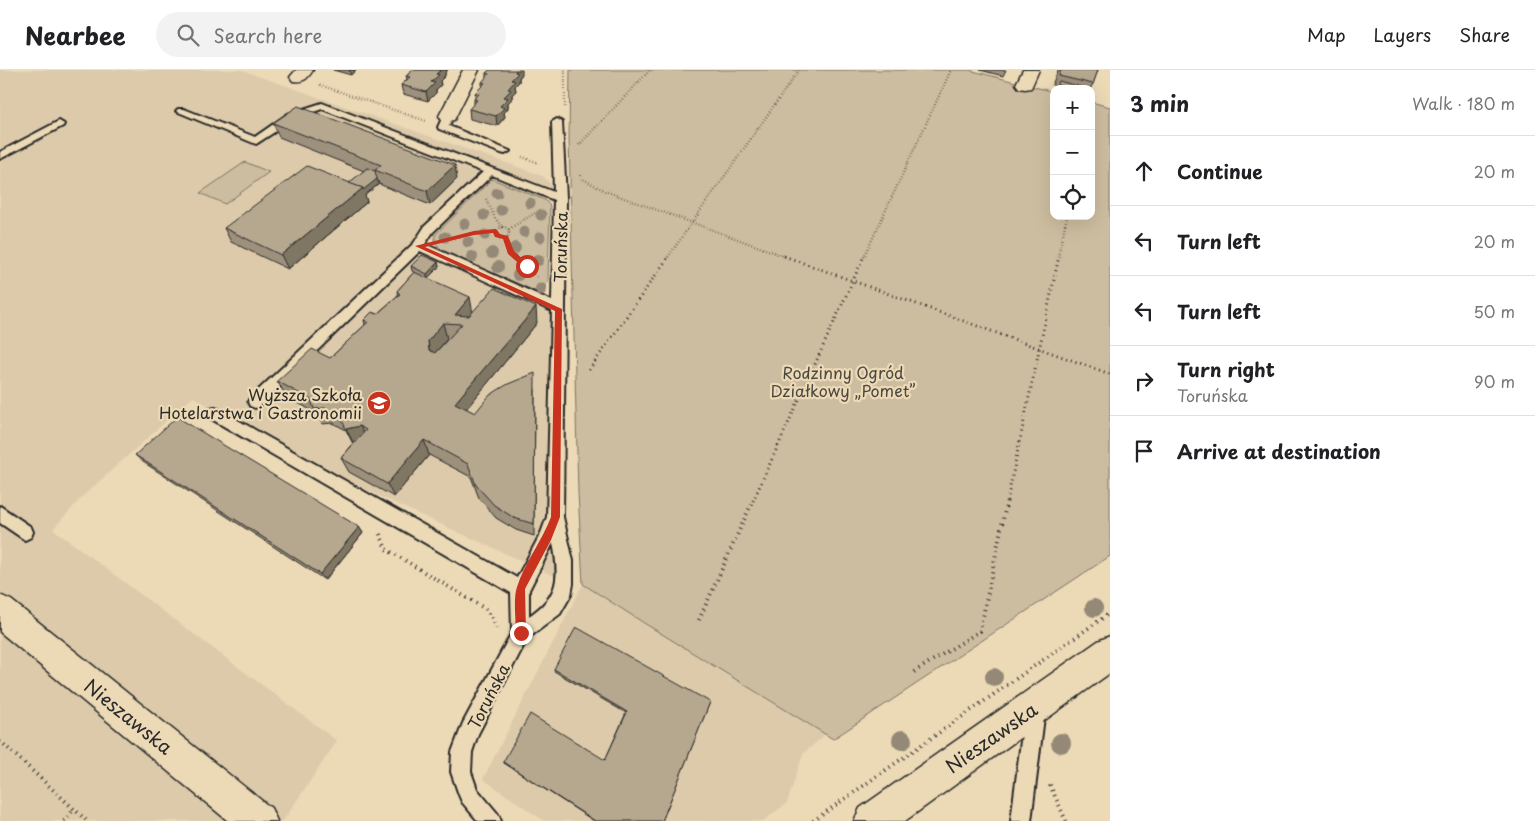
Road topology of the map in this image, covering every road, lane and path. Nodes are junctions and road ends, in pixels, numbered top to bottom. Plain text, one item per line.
1 (471, 70) edge
2 (650, 70) edge
3 (799, 70) edge
4 (951, 70) edge
5 (302, 74) edge
6 (181, 111) dead end
7 (445, 121) junction
8 (557, 122) dead end
9 (59, 124) dead end
10 (578, 149) dead end
11 (505, 151) joint
12 (0, 156) edge
13 (559, 170) junction
14 (579, 170) dead end
15 (490, 171) junction
16 (560, 198) junction
17 (544, 207) dead end
18 (1066, 220) edge
19 (692, 222) junction
20 (509, 229) junction
21 (496, 231) junction
22 (506, 237) junction
23 (418, 246) junction
24 (853, 280) junction
25 (541, 282) dead end
26 (559, 309) junction
27 (1039, 348) junction
28 (589, 370) dead end
29 (1110, 374) edge
30 (255, 402) dead end
31 (213, 413) dead end
32 (0, 513) edge
33 (556, 517) junction
34 (378, 531) dead end
35 (24, 532) dead end
36 (520, 588) junction
37 (0, 611) edge
38 (1110, 613) edge
39 (699, 620) dead end
40 (521, 633) junction
41 (496, 636) dead end
42 (1110, 652) edge
43 (914, 672) dead end
44 (1036, 705) junction
45 (0, 741) edge
46 (74, 809) junction
47 (64, 821) edge
48 (87, 821) edge
49 (258, 821) edge
50 (491, 821) edge
51 (813, 821) edge
52 (873, 821) edge
53 (1021, 821) edge

1 - 7 street
2 - 10 path
3 - 19 path
4 - 24 path
5 - 7 path
6 - 15 lane
7 - 11 lane
8 - 13 lane, Toruńska
9 - 12 lane
11 - 13 path
13 - 16 lane, Toruńska
14 - 19 path
15 - 16 lane
15 - 23 lane
16 - 26 lane, Toruńska
17 - 20 path
18 - 27 path
19 - 24 path
19 - 28 path
20 - 21 path
20 - 22 path
21 - 22 path
21 - 23 path
22 - 25 path
23 - 26 lane
23 - 30 lane
24 - 27 path
24 - 39 path
26 - 33 lane, Toruńska
27 - 29 path
27 - 43 path
31 - 36 lane
32 - 35 lane
33 - 36 lane, Toruńska
33 - 40 lane
34 - 41 path
36 - 40 lane, Toruńska
37 - 49 street, Nieszawska
38 - 51 path
40 - 50 lane, Toruńska
42 - 44 street, Nieszawska
44 - 52 street, Nieszawska
44 - 53 lane
45 - 46 path
46 - 47 path
46 - 48 path

